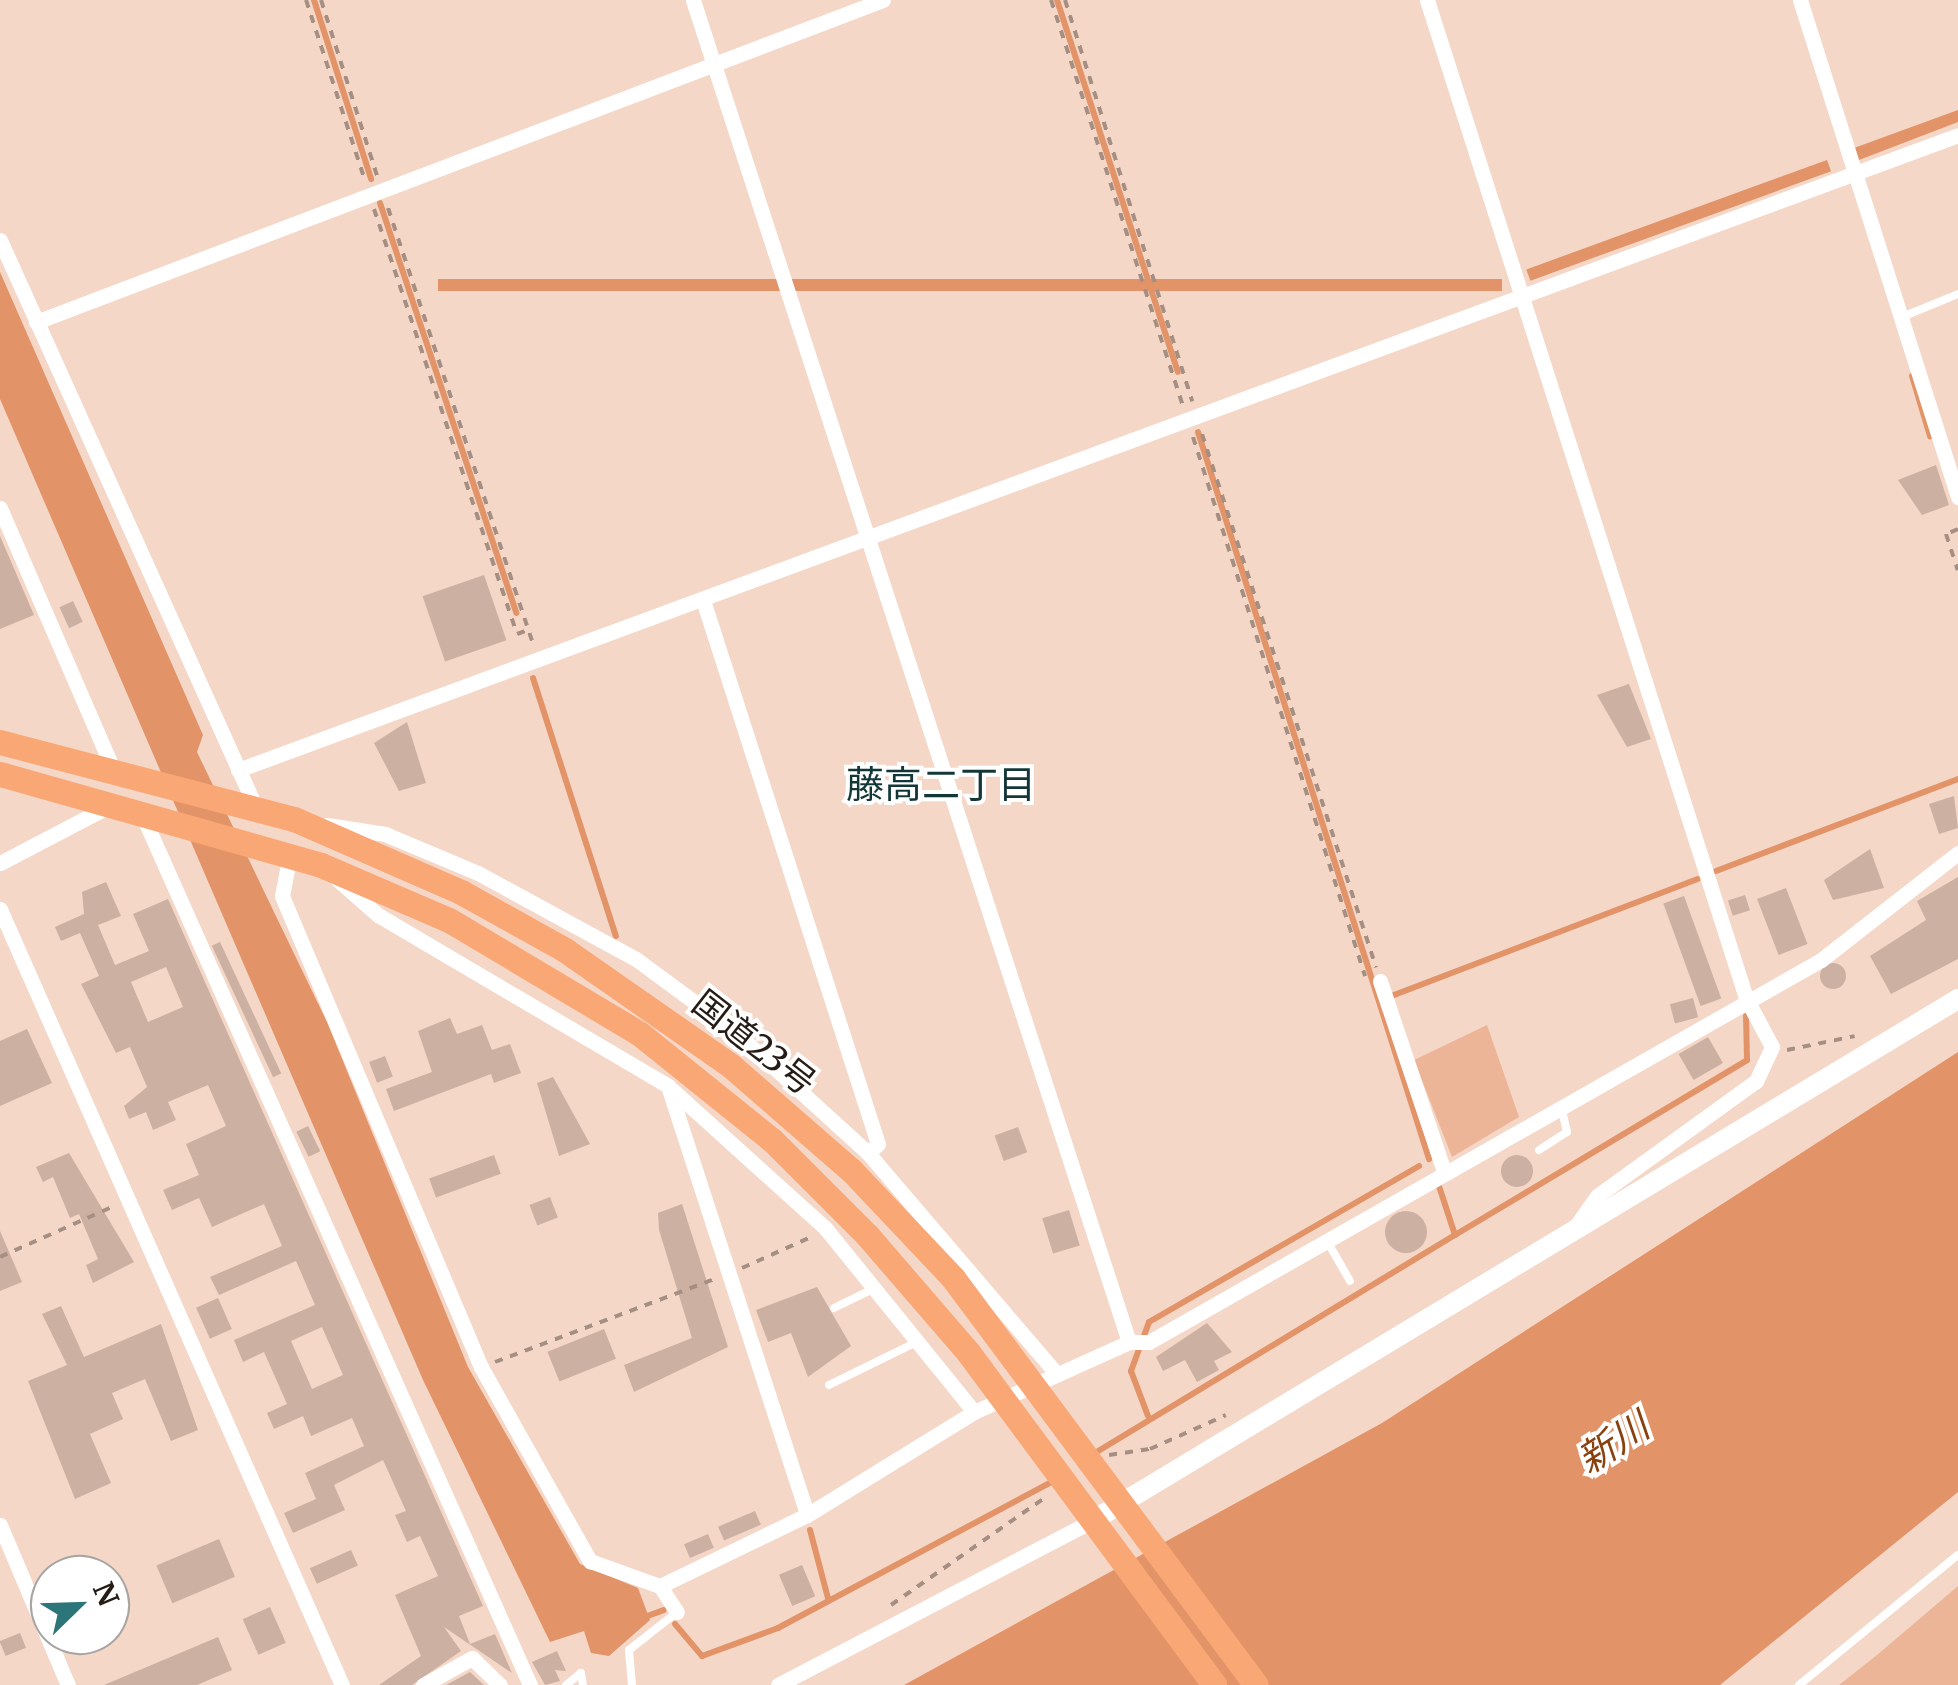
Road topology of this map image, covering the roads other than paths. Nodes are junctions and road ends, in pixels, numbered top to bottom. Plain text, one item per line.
1 (693, 0) edge
2 (883, 0) edge
3 (1427, 0) edge
4 (1800, 0) edge
5 (714, 64) junction
6 (1958, 134) edge
7 (1855, 173) junction
8 (0, 240) edge
9 (1958, 294) edge
10 (1520, 295) junction
11 (1901, 317) junction
12 (36, 322) junction
13 (1958, 440) edge
14 (1942, 446) junction
15 (1958, 497) edge
16 (0, 508) edge
17 (866, 529) junction
18 (703, 600) junction
19 (0, 732) edge
20 (0, 742) edge
21 (63, 756) junction
22 (119, 768) junction
23 (238, 770) junction
24 (0, 774) edge
25 (128, 805) junction
26 (256, 808) junction
27 (294, 819) junction
28 (1958, 853) edge
29 (290, 854) junction
30 (0, 863) edge
31 (321, 865) junction
32 (0, 908) edge
33 (1374, 984) road end
34 (1746, 998) junction
35 (1958, 999) edge
36 (668, 1086) junction
37 (1561, 1104) junction
38 (1539, 1150) dead end
39 (868, 1152) junction
40 (1444, 1172) junction
41 (1568, 1238) junction
42 (1326, 1240) junction
43 (1350, 1280) dead end
44 (877, 1287) junction
45 (834, 1308) dead end
46 (919, 1342) junction
47 (1137, 1342) junction
48 (1054, 1371) junction
49 (830, 1386) dead end
50 (974, 1412) junction
51 (1125, 1509) junction
52 (807, 1515) junction
53 (0, 1526) edge
54 (1096, 1527) junction
55 (1958, 1556) edge
56 (660, 1586) junction
57 (677, 1612) joint
58 (68, 1685) edge
59 (342, 1685) edge
60 (423, 1685) edge
61 (500, 1685) edge
62 (530, 1685) edge
63 (566, 1685) edge
64 (583, 1685) edge
65 (632, 1685) edge
66 (778, 1685) edge
67 (1214, 1685) edge
68 (1256, 1685) edge
69 (1800, 1685) edge

1 - 5 street
2 - 5 street
3 - 10 street
4 - 7 street
5 - 12 street
5 - 17 street
6 - 7 street
7 - 10 street
7 - 11 street
8 - 12 street
9 - 11 lane
10 - 17 street
10 - 34 street
11 - 14 street
12 - 23 street
13 - 14 street
14 - 15 street
16 - 22 street
17 - 18 street
17 - 47 street
18 - 23 street
18 - 39 street
19 - 21 highway
20 - 21 highway, 国道23号
21 - 22 highway, 国道23号
22 - 26 highway, 国道23号
23 - 26 street
24 - 25 highway, 国道23号
25 - 29 highway, 国道23号
25 - 30 street
25 - 62 street
26 - 27 highway, 国道23号
27 - 39 street
27 - 51 highway, 国道23号
28 - 34 street
29 - 31 highway, 国道23号
29 - 56 street
31 - 36 street
31 - 54 highway, 国道23号
32 - 59 street
33 - 40 street
34 - 37 street
34 - 41 street
35 - 41 street
36 - 44 street
36 - 52 street
37 - 38 lane
37 - 40 street
39 - 48 street
40 - 42 street
41 - 51 street
42 - 43 lane
42 - 47 street
44 - 45 lane
44 - 46 street
46 - 49 lane
46 - 50 street
47 - 48 street
48 - 50 street
50 - 52 street
51 - 54 street
51 - 68 highway, 国道23号
52 - 56 street
53 - 58 street
54 - 66 street
54 - 67 highway, 国道23号
55 - 69 lane
56 - 57 street
57 - 65 lane
60 - 61 street
63 - 64 lane

